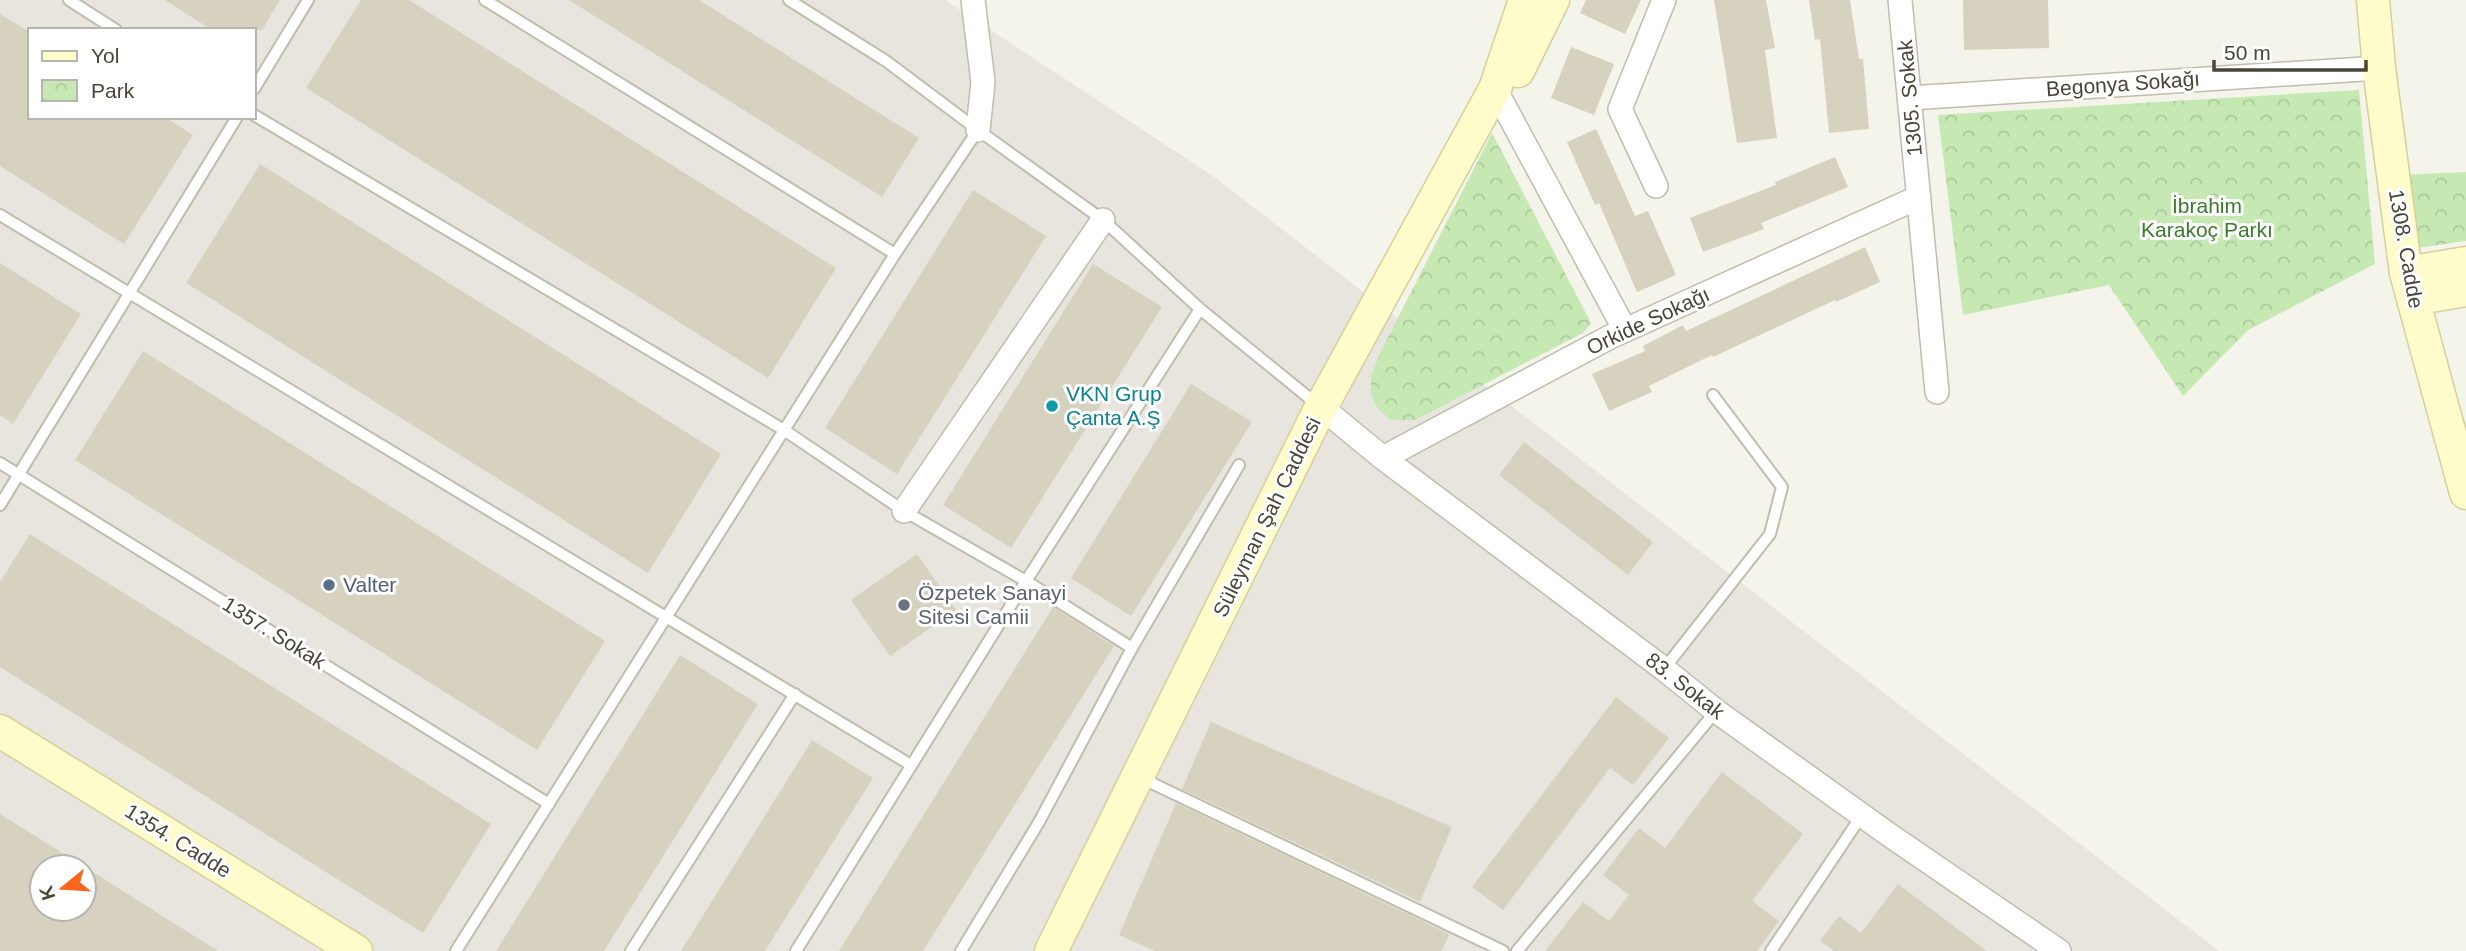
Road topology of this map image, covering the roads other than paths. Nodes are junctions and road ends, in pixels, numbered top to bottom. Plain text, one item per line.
1 (69, 0) edge
2 (308, 0) edge
3 (485, 0) edge
4 (789, 0) edge
5 (973, 0) edge
6 (1525, 0) edge
7 (1553, 0) edge
8 (1664, 0) edge
9 (1900, 0) edge
10 (2373, 0) edge
11 (113, 28) edge
12 (2379, 68) junction
13 (256, 86) edge
14 (1495, 89) junction
15 (1910, 97) junction
16 (256, 116) edge
17 (236, 119) edge
18 (978, 130) junction
19 (1656, 186) dead end
20 (1919, 197) junction
21 (0, 215) edge
22 (1103, 220) junction
23 (895, 254) junction
24 (2466, 263) edge
25 (2409, 286) junction
26 (2466, 290) edge
27 (129, 293) junction
28 (1199, 309) junction
29 (1625, 330) junction
30 (1937, 392) dead end
31 (1713, 395) dead end
32 (1321, 407) junction
33 (784, 430) junction
34 (1383, 458) junction
35 (0, 463) edge
36 (1239, 464) dead end
37 (19, 474) junction
38 (2466, 493) edge
39 (0, 505) edge
40 (904, 511) junction
41 (1026, 580) junction
42 (667, 616) junction
43 (1132, 648) junction
44 (1664, 669) junction
45 (795, 694) junction
46 (1716, 711) junction
47 (0, 731) edge
48 (911, 765) junction
49 (1138, 776) junction
50 (549, 804) junction
51 (1862, 815) junction
52 (2045, 944) edge
53 (356, 951) edge
54 (456, 951) edge
55 (631, 951) edge
56 (796, 951) edge
57 (961, 951) edge
58 (1051, 951) edge
59 (1503, 951) edge
60 (1517, 951) edge
61 (1771, 951) edge

1 - 11 lane
2 - 13 lane
3 - 23 lane
4 - 18 lane
5 - 18 street
6 - 14 main road, Süleyman Şah Caddesi
7 - 14 main road, Süleyman Şah Caddesi
8 - 19 street
9 - 15 street, 1305. Sokak
10 - 12 main road, 1308. Cadde
12 - 15 street, Begonya Sokağı
12 - 25 main road, 1308. Cadde
14 - 29 street
14 - 32 main road, Süleyman Şah Caddesi
15 - 20 street, 1305. Sokak
16 - 33 lane
17 - 27 lane
18 - 22 lane
18 - 23 lane
20 - 29 street, Orkide Sokağı
20 - 30 street, 1305. Sokak
21 - 27 lane
22 - 28 lane
22 - 40 street
23 - 33 lane
24 - 25 main road
25 - 26 main road
25 - 38 main road, 1308. Cadde
27 - 37 lane
27 - 42 lane
28 - 32 lane
28 - 41 lane
29 - 34 street, Orkide Sokağı
31 - 44 lane
32 - 34 street, 83. Sokak
32 - 49 main road, Süleyman Şah Caddesi
33 - 40 lane
33 - 42 lane
34 - 44 street, 83. Sokak
35 - 37 lane, 1357. Sokak
36 - 43 lane
37 - 39 lane
37 - 50 lane, 1357. Sokak
40 - 41 lane
41 - 43 lane
41 - 48 lane
42 - 45 lane
42 - 50 lane
43 - 57 lane
44 - 46 street, 83. Sokak
45 - 48 lane
45 - 55 lane
46 - 51 street, 83. Sokak
46 - 60 lane
47 - 53 main road, 1354. Cadde
48 - 56 lane
49 - 58 main road, Süleyman Şah Caddesi
49 - 59 lane
50 - 54 lane
51 - 52 street, 83. Sokak
51 - 61 lane

